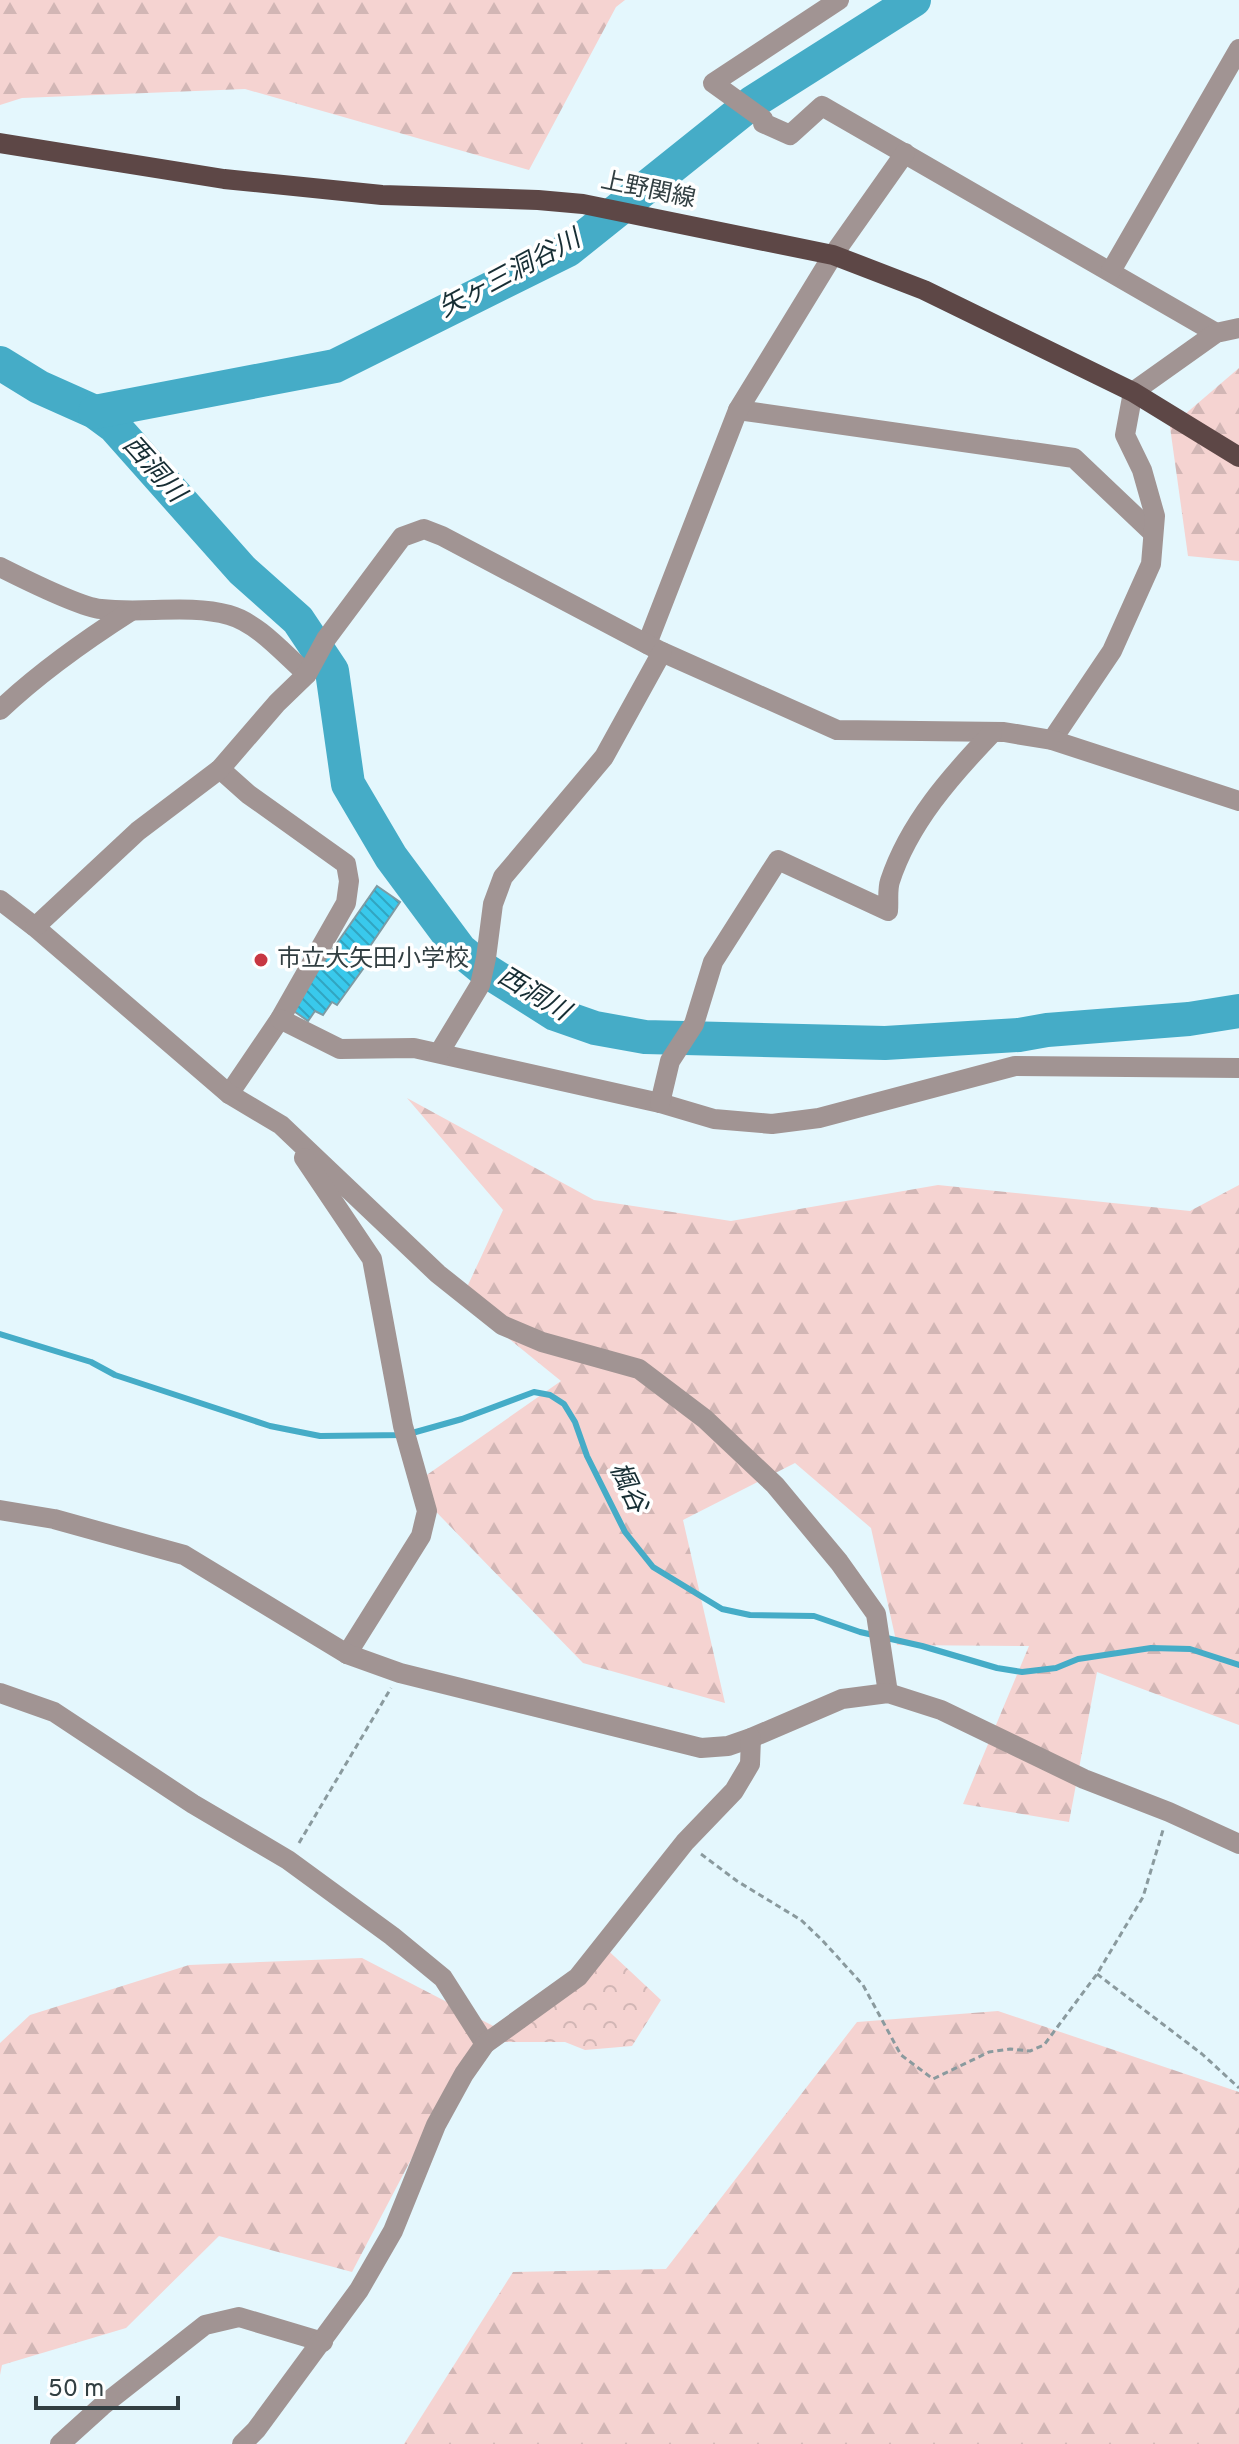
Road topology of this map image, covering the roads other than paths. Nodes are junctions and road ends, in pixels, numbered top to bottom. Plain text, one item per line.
1 (839, 0) edge
2 (1239, 49) edge
3 (0, 143) edge
4 (905, 153) junction
5 (833, 255) junction
6 (1111, 271) junction
7 (1239, 328) edge
8 (1216, 333) junction
9 (1133, 392) junction
10 (738, 410) junction
11 (1239, 457) edge
12 (1153, 533) junction
13 (0, 567) edge
14 (131, 611) junction
15 (655, 648) junction
16 (307, 673) junction
17 (0, 710) edge
18 (992, 733) junction
19 (1052, 740) junction
20 (220, 769) junction
21 (1239, 801) edge
22 (0, 900) edge
23 (35, 927) junction
24 (280, 1019) junction
25 (439, 1053) junction
26 (1239, 1068) edge
27 (229, 1094) junction
28 (660, 1103) junction
29 (281, 1125) junction
30 (0, 1510) edge
31 (347, 1654) junction
32 (0, 1693) edge
33 (888, 1693) junction
34 (751, 1738) junction
35 (1239, 1844) edge
36 (485, 2044) junction
37 (323, 2342) junction
38 (60, 2444) edge
39 (242, 2444) edge

1 - 4 street
2 - 6 street
3 - 5 main road, 上野関線
4 - 5 street
4 - 6 street
5 - 9 main road, 上野関線
5 - 10 street
6 - 8 street
7 - 8 street
8 - 9 street
9 - 11 main road, 上野関線
9 - 12 street
10 - 12 street
10 - 15 street
12 - 19 street
13 - 14 street
14 - 16 street
14 - 17 street
15 - 16 street
15 - 18 street
15 - 25 street
16 - 20 street
18 - 19 street
18 - 28 street
19 - 21 street
20 - 23 street
20 - 24 street
22 - 23 street
23 - 27 street
24 - 25 street
24 - 27 street
25 - 28 street
26 - 28 street
27 - 29 street
29 - 31 street
29 - 33 street
30 - 31 street
31 - 34 street
32 - 36 street
33 - 34 street
33 - 35 street
34 - 36 street
36 - 37 street
37 - 38 street
37 - 39 street

